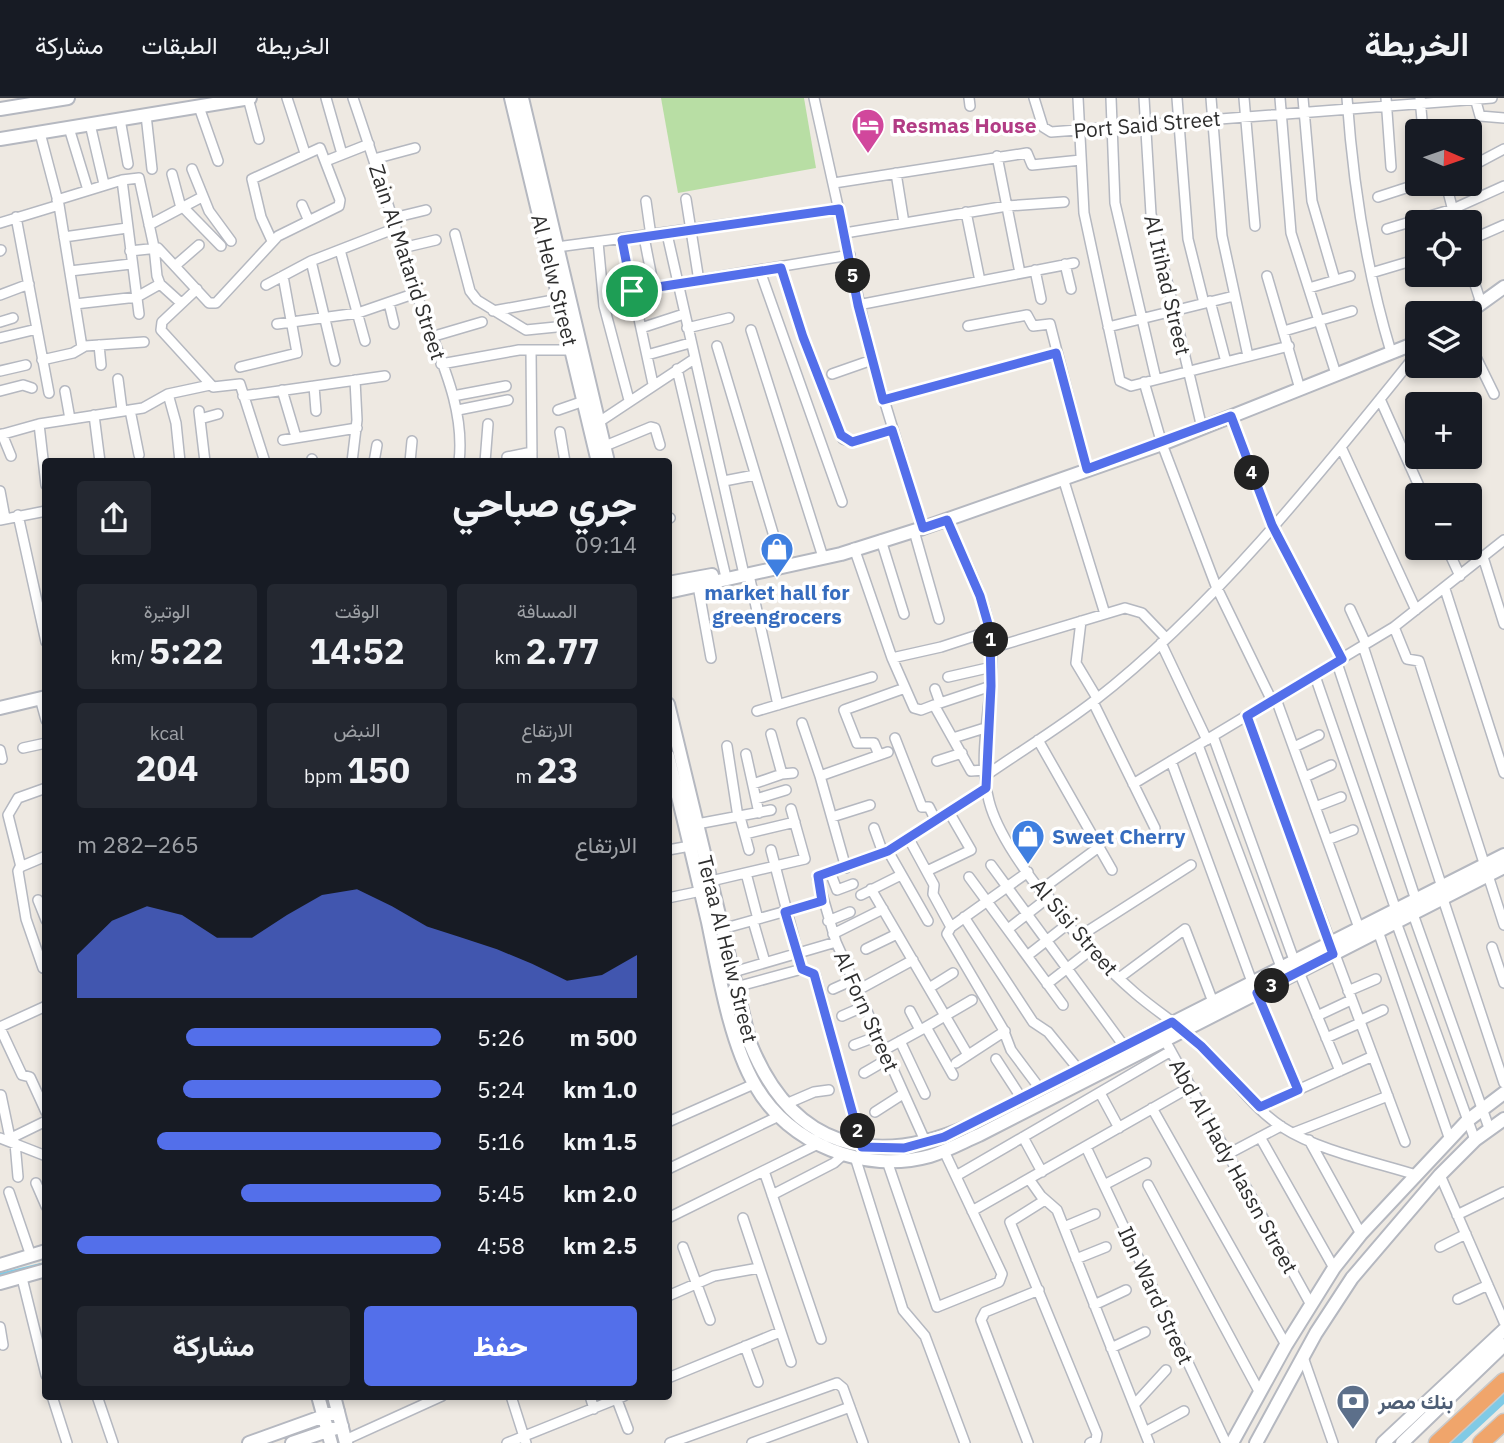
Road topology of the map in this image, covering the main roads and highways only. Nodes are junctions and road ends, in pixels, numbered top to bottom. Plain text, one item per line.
1 (1504, 1381) edge
2 (1504, 1422) edge
3 (1437, 1443) edge
4 (1481, 1443) edge

1 - 3 highway
2 - 4 highway

